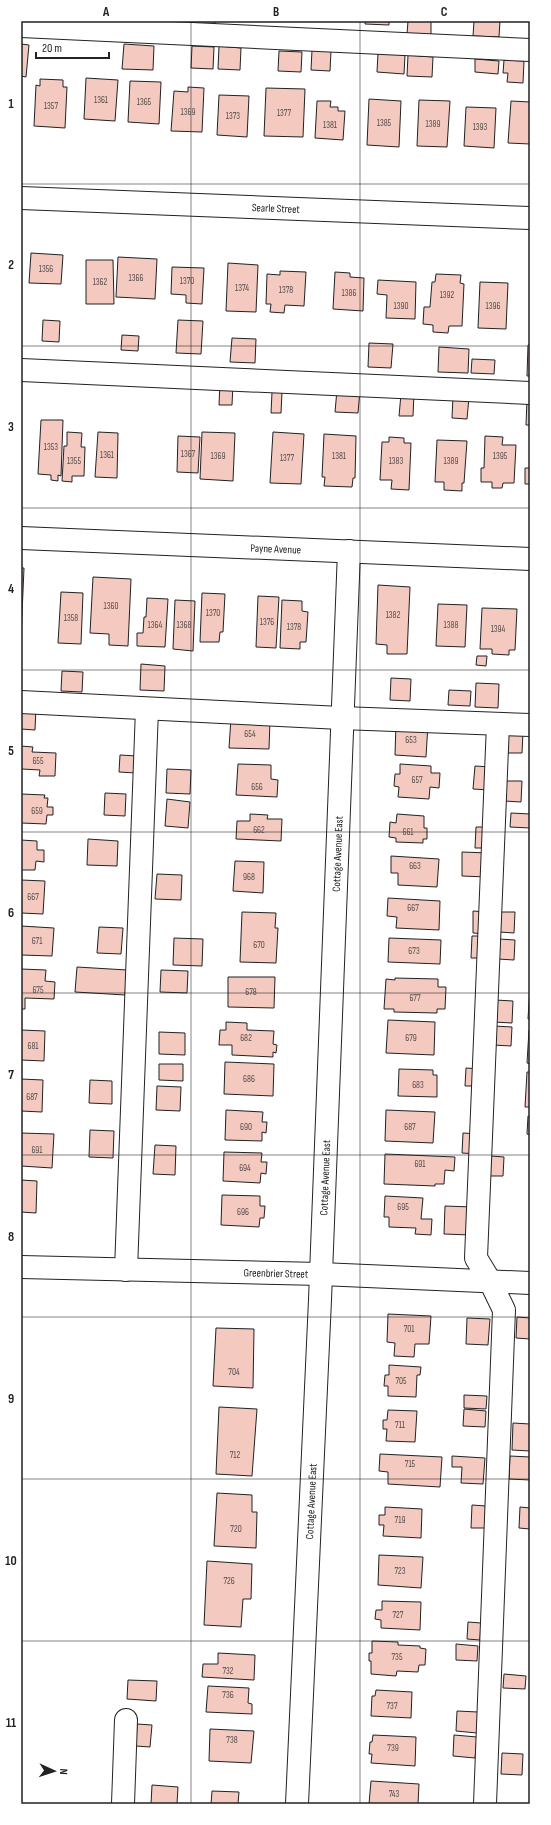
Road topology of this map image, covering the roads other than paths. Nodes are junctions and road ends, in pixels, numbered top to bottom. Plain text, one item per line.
1 (21, 26) edge
2 (530, 50) edge
3 (21, 198) edge
4 (530, 218) edge
5 (21, 370) edge
6 (530, 393) edge
7 (21, 538) edge
8 (349, 551) junction
9 (530, 559) edge
10 (21, 702) edge
11 (147, 709) junction
12 (341, 718) junction
13 (498, 724) junction
14 (530, 725) edge
15 (21, 1266) edge
16 (126, 1270) junction
17 (321, 1274) junction
18 (490, 1281) junction
19 (530, 1283) edge
20 (126, 1720) dead end
21 (123, 1804) edge
22 (297, 1804) edge
23 (485, 1804) edge

1 - 2 street
3 - 4 street, Searle Street
5 - 6 street
7 - 8 street, Payne Avenue
8 - 9 street, Payne Avenue
8 - 12 street, Cottage Avenue East
10 - 11 street
11 - 12 street
11 - 16 street
12 - 13 street
12 - 17 street, Cottage Avenue East
13 - 14 street
13 - 18 street
15 - 16 street, Greenbrier Street
16 - 17 street, Greenbrier Street
17 - 18 street, Greenbrier Street
17 - 22 street, Cottage Avenue East
18 - 19 street, Greenbrier Street
18 - 23 street
20 - 21 street

